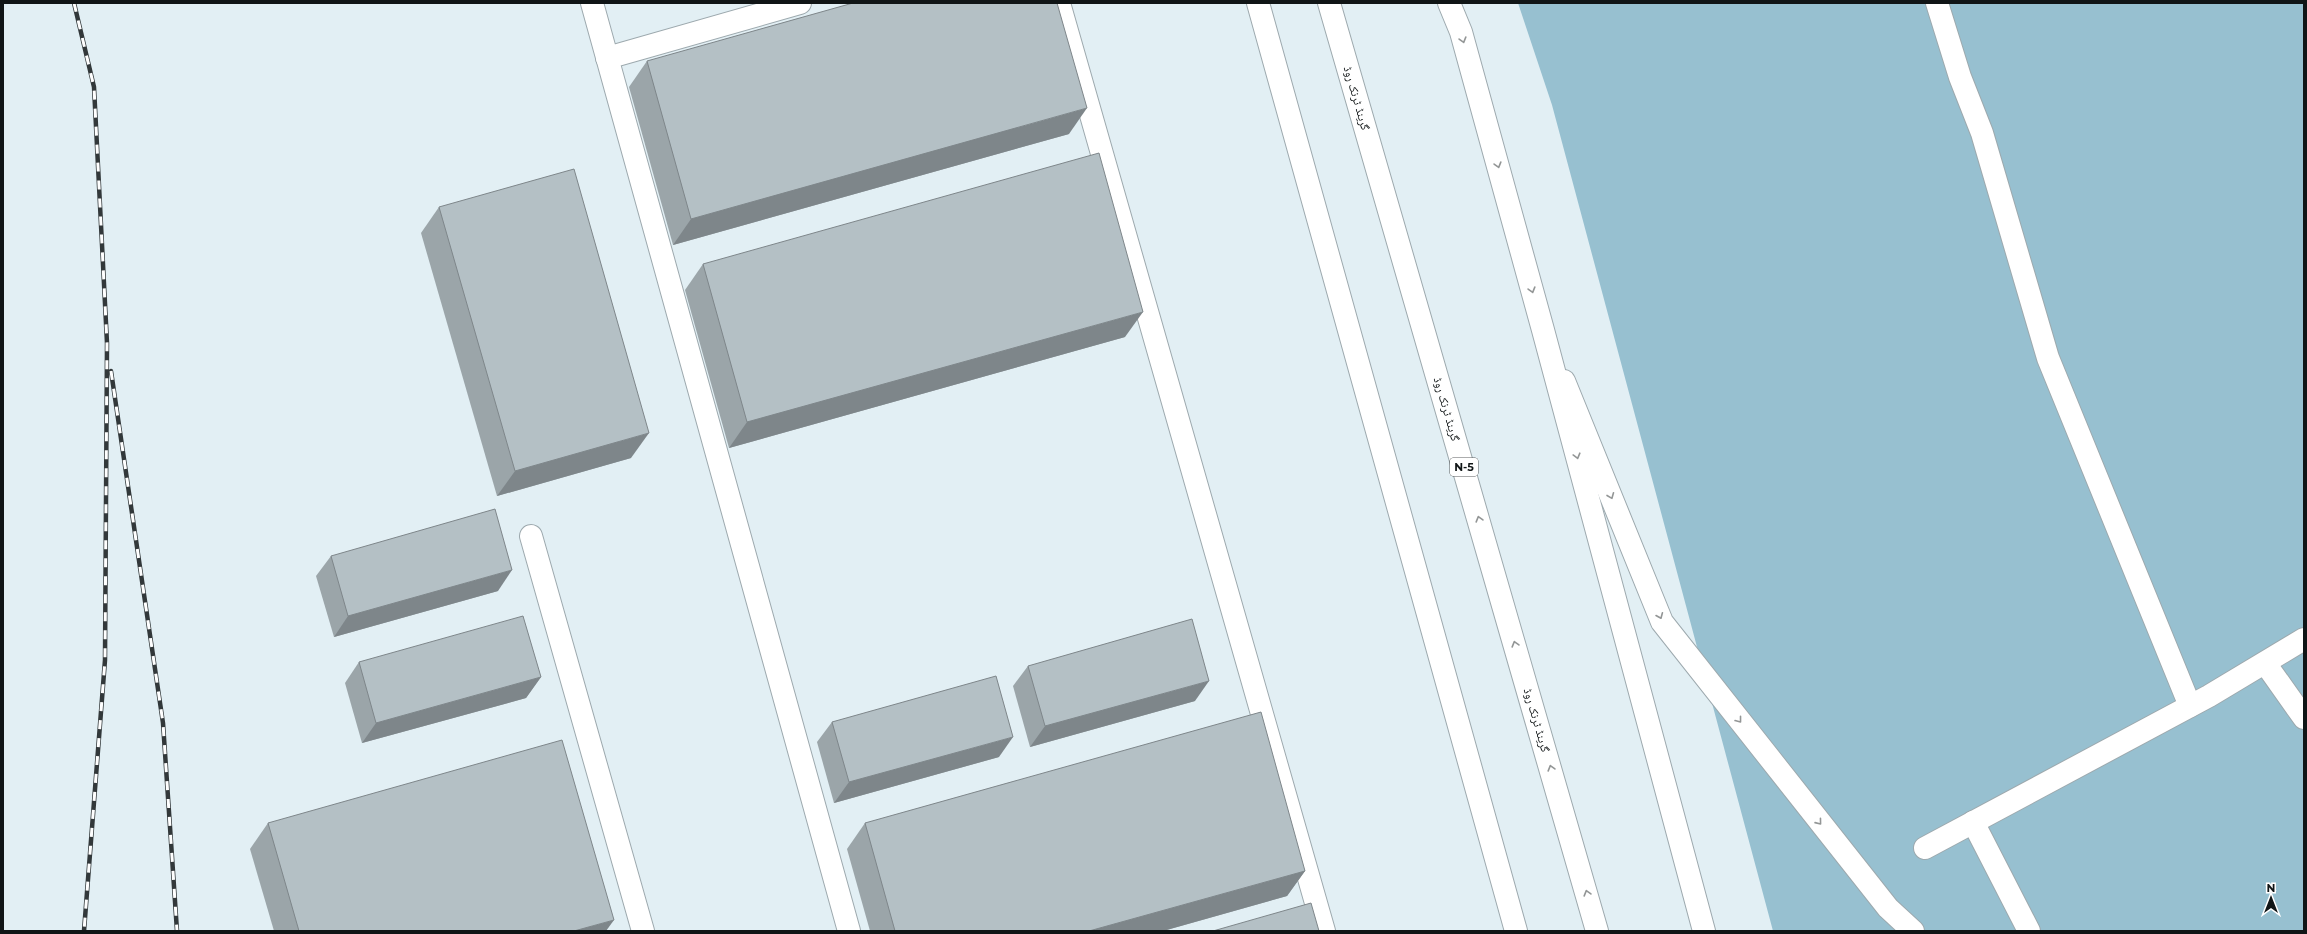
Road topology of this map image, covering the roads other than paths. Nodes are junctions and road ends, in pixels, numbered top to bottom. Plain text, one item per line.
1 (592, 3) edge
2 (800, 3) edge
3 (1059, 3) edge
4 (1258, 3) edge
5 (1329, 3) edge
6 (1449, 3) edge
7 (1937, 3) edge
8 (607, 58) junction
9 (1544, 330) junction
10 (531, 536) dead end
11 (2304, 639) edge
12 (2264, 663) junction
13 (2190, 706) junction
14 (2304, 718) edge
15 (1972, 822) junction
16 (1925, 848) dead end
17 (643, 931) edge
18 (849, 931) edge
19 (1324, 931) edge
20 (1516, 931) edge
21 (1597, 931) edge
22 (1704, 931) edge
23 (1913, 931) edge
24 (2029, 931) edge

1 - 8 main road
2 - 8 main road
3 - 19 main road
4 - 20 main road
21 -> 5 main road, گرینڈ ٹرنک روڈ / N-5
6 -> 9 main road
7 - 13 main road
8 - 18 main road
9 -> 22 main road
9 -> 23 main road
10 - 17 main road
11 - 12 main road
12 - 13 main road
12 - 14 main road
13 - 15 main road
15 - 16 main road
15 - 24 main road

